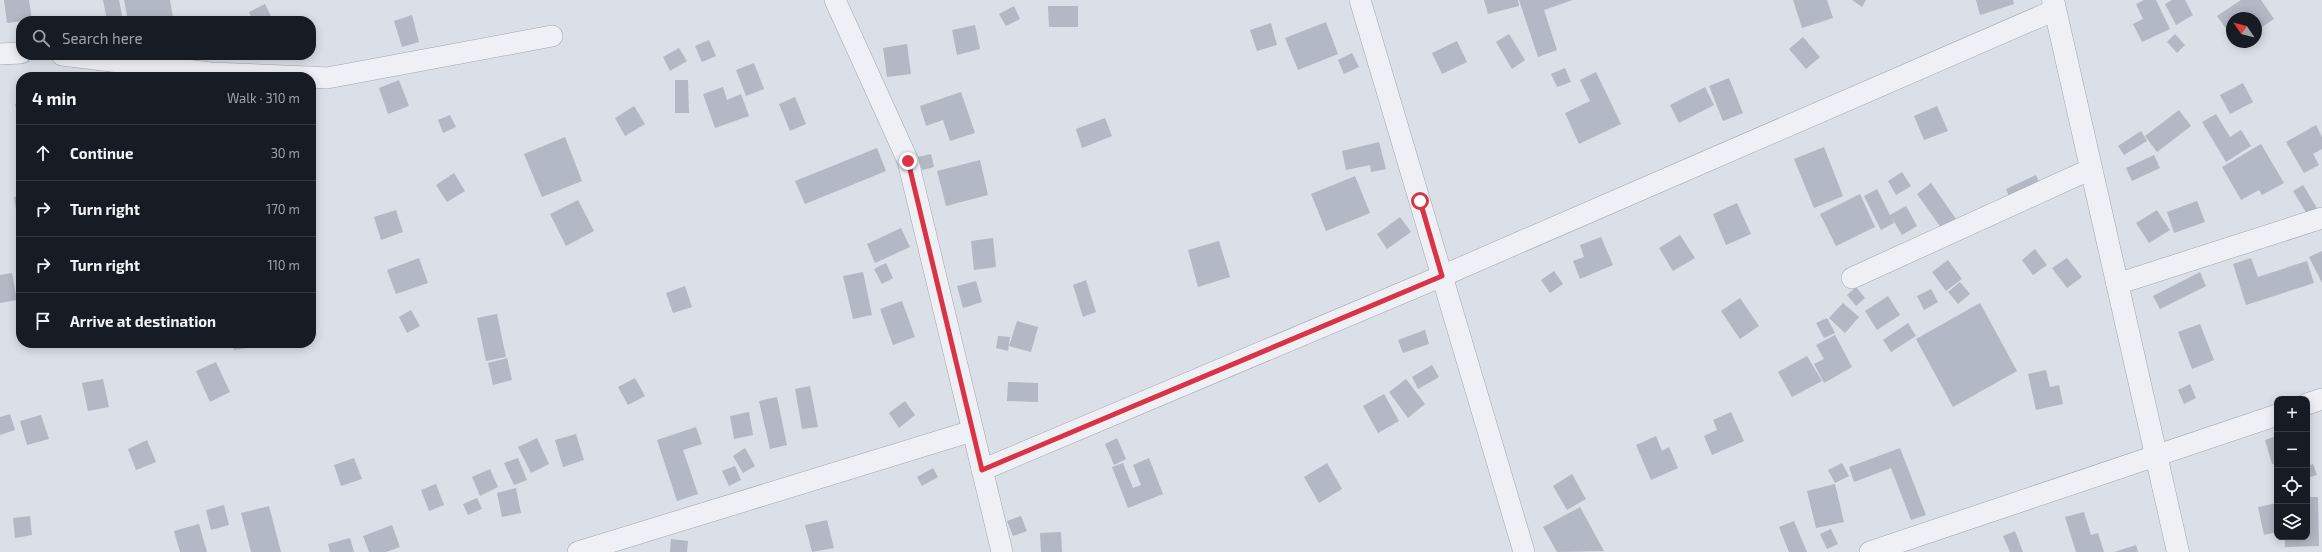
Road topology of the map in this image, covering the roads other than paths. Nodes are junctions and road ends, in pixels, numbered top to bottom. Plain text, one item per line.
1 (835, 0) edge
2 (1360, 0) edge
3 (2054, 5) edge
4 (552, 36) dead end
5 (16, 53) edge
6 (0, 54) edge
7 (103, 60) edge
8 (202, 72) edge
9 (316, 77) edge
10 (2091, 169) junction
11 (2322, 218) edge
12 (1442, 276) junction
13 (1852, 278) dead end
14 (2117, 284) junction
15 (2322, 399) edge
16 (2310, 403) edge
17 (2274, 415) edge
18 (972, 432) junction
19 (2156, 456) junction
20 (982, 470) junction
21 (578, 552) edge
22 (1002, 552) edge
23 (1524, 552) edge
24 (1870, 552) edge
25 (2178, 552) edge

1 - 18 street
2 - 12 street
3 - 10 street
3 - 12 street
4 - 9 street
5 - 6 street
7 - 8 street
10 - 13 street
10 - 14 street
11 - 14 street
12 - 20 street
12 - 23 street
14 - 19 street
15 - 16 street
17 - 19 street
18 - 20 street
18 - 21 street
19 - 24 street
19 - 25 street
20 - 22 street

